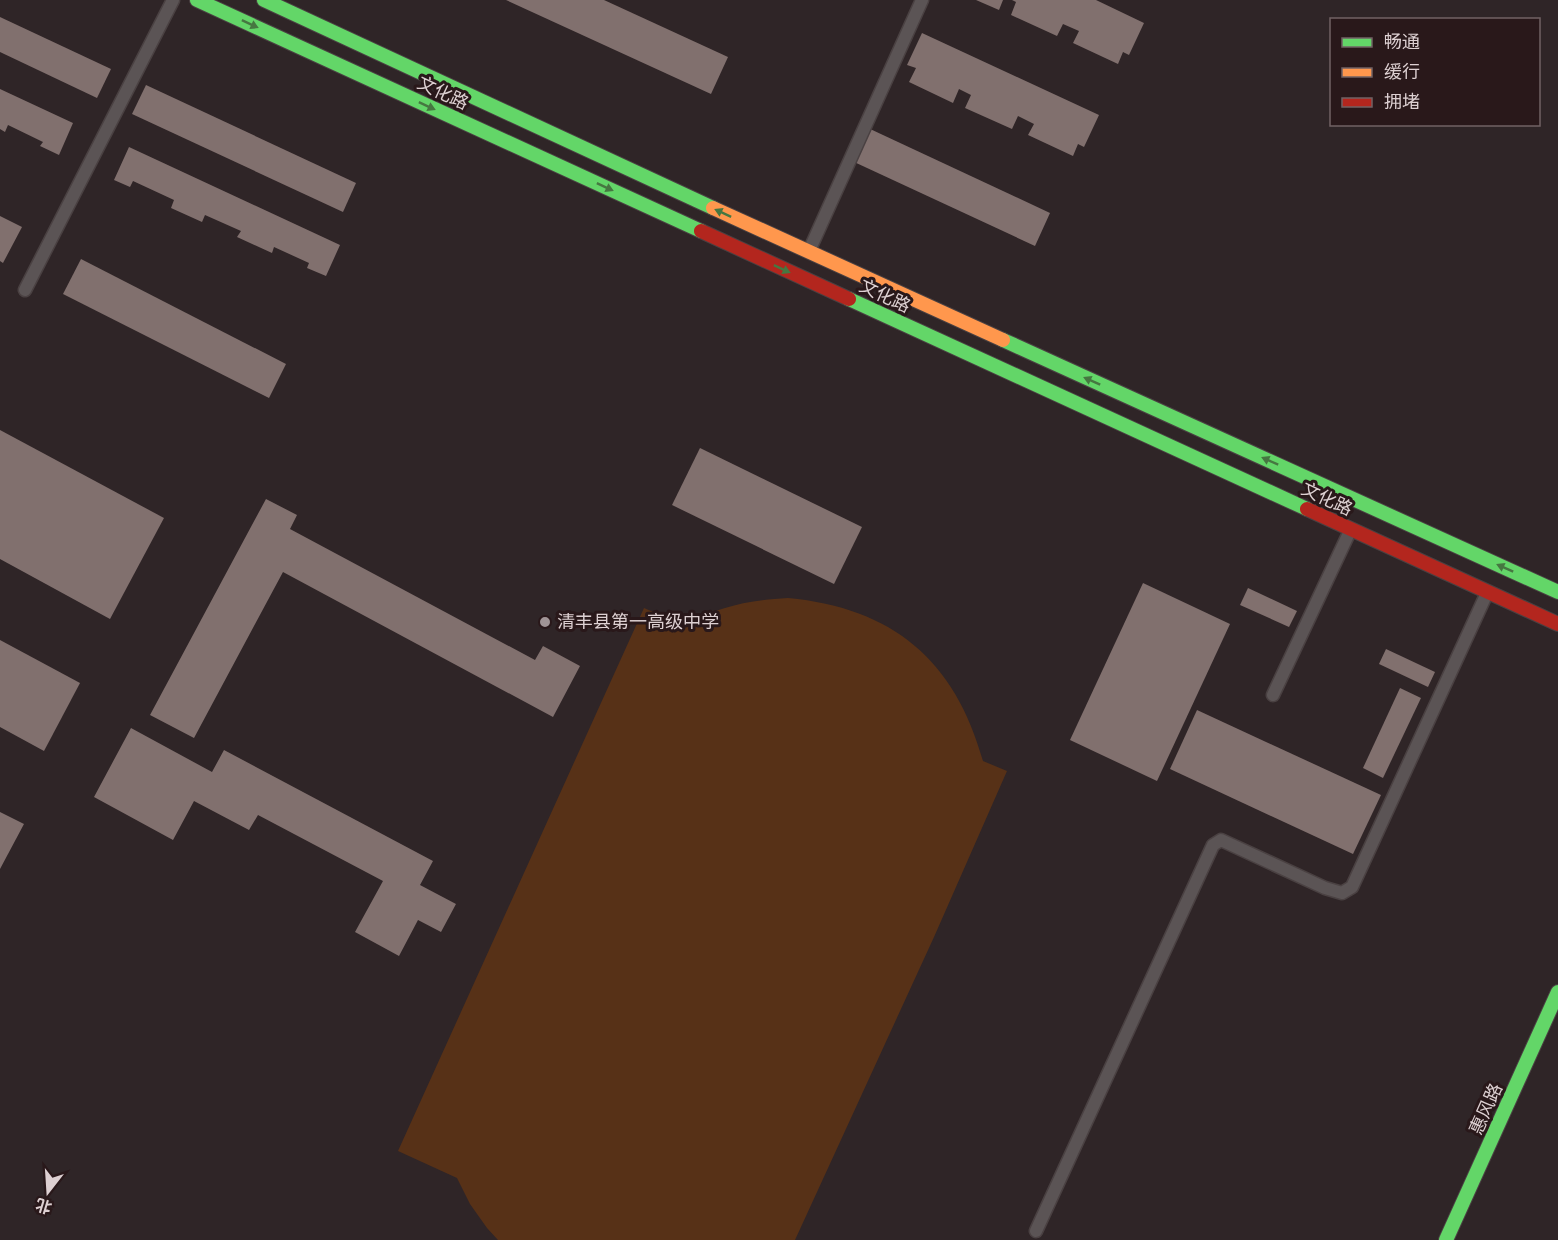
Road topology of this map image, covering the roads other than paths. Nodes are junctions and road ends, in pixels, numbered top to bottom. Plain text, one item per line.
1 (173, 0) edge
2 (197, 0) edge
3 (264, 0) edge
4 (922, 0) edge
5 (808, 252) junction
6 (26, 290) dead end
7 (1350, 530) junction
8 (1487, 592) junction
9 (1558, 592) edge
10 (1558, 624) edge
11 (1273, 695) dead end
12 (1558, 992) edge
13 (1036, 1231) dead end
14 (1446, 1240) edge

1 - 6 lane
2 -> 7 main road, 文化路
5 -> 3 main road, 文化路
4 - 5 lane
9 -> 5 main road, 文化路
7 - 8 main road, 文化路
7 - 11 lane
8 - 10 main road, 文化路
8 - 13 lane
12 - 14 main road, 惠风路

